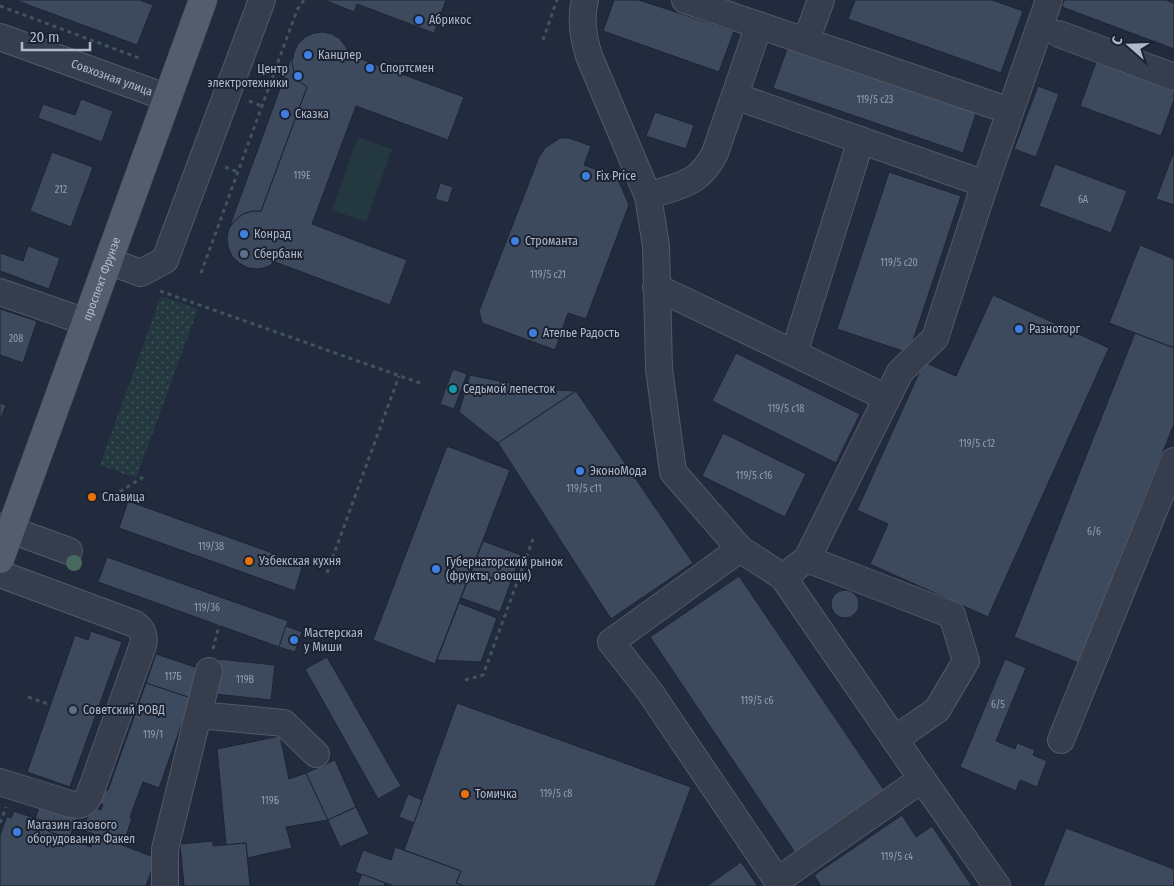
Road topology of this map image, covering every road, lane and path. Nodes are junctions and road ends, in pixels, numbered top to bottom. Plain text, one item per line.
1 (203, 0) edge
2 (262, 0) edge
3 (304, 0) edge
4 (557, 0) edge
5 (585, 0) edge
6 (685, 0) edge
7 (821, 0) edge
8 (1049, 0) edge
9 (0, 6) edge
10 (759, 25) junction
11 (1059, 34) dead end
12 (0, 37) edge
13 (543, 40) dead end
14 (806, 41) junction
15 (139, 58) dead end
16 (1174, 77) edge
17 (735, 96) junction
18 (168, 98) junction
19 (1010, 111) junction
20 (861, 140) junction
21 (985, 184) junction
22 (648, 196) junction
23 (108, 261) junction
24 (201, 273) dead end
25 (656, 287) junction
26 (155, 289) dead end
27 (0, 292) edge
28 (86, 322) junction
29 (794, 353) junction
30 (399, 376) junction
31 (420, 383) dead end
32 (886, 398) junction
33 (1174, 460) edge
34 (143, 477) dead end
35 (113, 496) dead end
36 (5, 528) edge
37 (532, 539) dead end
38 (740, 549) junction
39 (68, 550) dead end
40 (0, 559) edge
41 (807, 559) junction
42 (327, 573) dead end
43 (0, 574) edge
44 (784, 577) junction
45 (209, 670) dead end
46 (465, 680) dead end
47 (28, 697) dead end
48 (51, 705) dead end
49 (199, 715) junction
50 (895, 740) junction
51 (1061, 740) dead end
52 (316, 754) dead end
53 (922, 779) junction
54 (0, 782) edge
55 (779, 884) edge
56 (165, 886) edge
57 (997, 886) edge

1 - 18 main road, проспект Фрунзе
2 - 23 street
3 - 24 path
4 - 13 path
5 - 22 street
6 - 10 street
7 - 14 street
8 - 19 street
9 - 15 path
10 - 14 street
10 - 17 street
11 - 16 street
12 - 18 street, Совхозная улица
14 - 19 street
17 - 20 street
17 - 22 street
18 - 23 main road, проспект Фрунзе
19 - 21 street
20 - 21 street
20 - 29 street
21 - 32 street
22 - 25 street
23 - 28 main road, проспект Фрунзе
25 - 29 street
25 - 38 street
26 - 30 path
27 - 28 street
28 - 36 main road, проспект Фрунзе
29 - 32 street
30 - 31 path
30 - 42 path
32 - 41 street
33 - 51 street
34 - 35 path
36 - 39 street
36 - 40 main road, проспект Фрунзе
37 - 46 path
38 - 44 street
38 - 55 street
41 - 44 street
41 - 50 street
43 - 54 street
44 - 50 street
45 - 49 street
47 - 48 path
49 - 52 street
49 - 56 street
50 - 53 street
53 - 55 street
53 - 57 street

